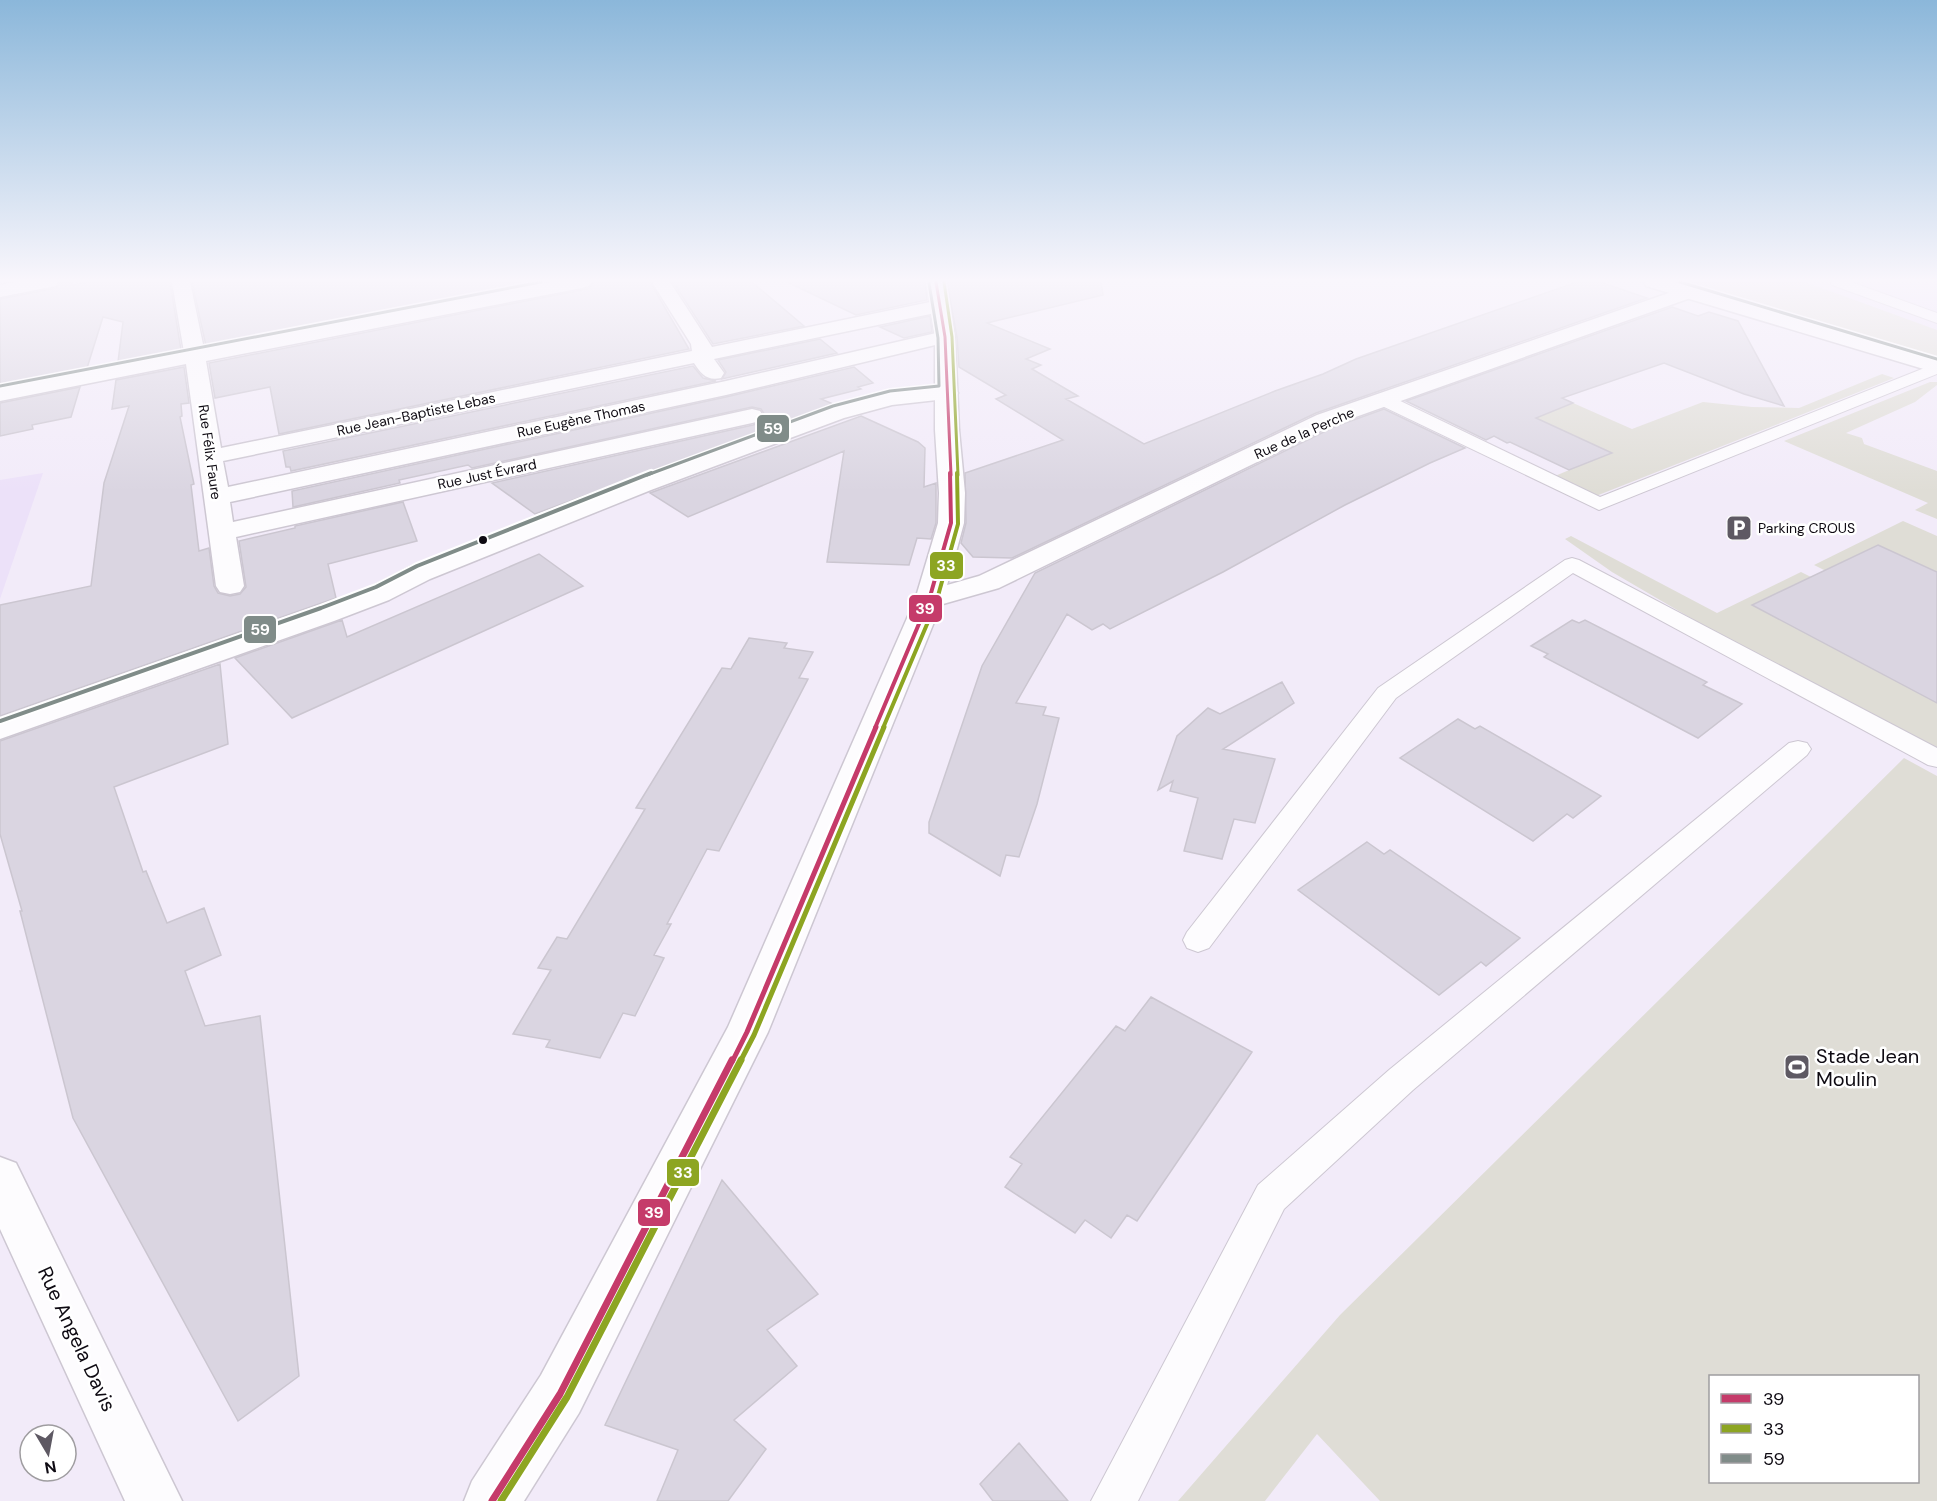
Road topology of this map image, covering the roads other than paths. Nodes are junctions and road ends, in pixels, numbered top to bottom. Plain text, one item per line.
1 (193, 352) edge
2 (215, 352) edge
3 (716, 352) edge
4 (880, 352) edge
5 (946, 352) edge
6 (1519, 352) edge
7 (1888, 352) edge
8 (702, 355) junction
9 (194, 356) junction
10 (1937, 367) edge
11 (726, 388) junction
12 (947, 393) junction
13 (0, 394) edge
14 (1384, 400) junction
15 (752, 416) junction
16 (775, 435) junction
17 (210, 457) junction
18 (216, 497) junction
19 (222, 532) junction
20 (230, 586) dead end
21 (929, 599) junction
22 (0, 729) edge
23 (1798, 749) dead end
24 (1937, 759) edge
25 (1198, 940) dead end
26 (0, 1178) edge
27 (154, 1501) edge
28 (492, 1501) edge
29 (1113, 1501) edge

1 - 9 street, Rue Félix Faure
2 - 9 street
3 - 8 street, Rue Jean-Baptiste Lebas
4 - 11 street, Rue Eugène Thomas
5 - 12 street
6 - 14 street, Rue de la Perche
7 - 10 street
8 - 11 street
8 - 17 street, Rue Jean-Baptiste Lebas
9 - 13 street
9 - 17 street, Rue Félix Faure
10 - 14 lane
11 - 15 street
11 - 18 street, Rue Eugène Thomas
12 - 16 street
12 - 21 street
14 - 21 street, Rue de la Perche
15 - 16 street
15 - 19 street, Rue Just Évrard
16 - 22 street
17 - 18 street, Rue Félix Faure
18 - 19 street, Rue Félix Faure
19 - 20 street, Rue Félix Faure
21 - 28 street
23 - 29 lane
24 - 25 lane
26 - 27 street, Rue Angela Davis

